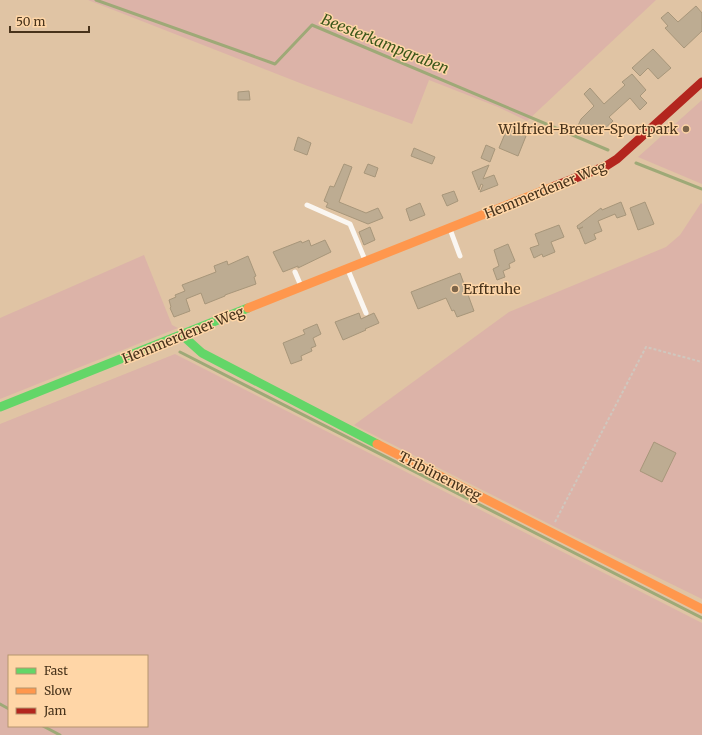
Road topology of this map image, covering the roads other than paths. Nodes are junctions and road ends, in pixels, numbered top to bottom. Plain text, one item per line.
1 (702, 82) edge
2 (307, 205) dead end
3 (450, 228) junction
4 (460, 256) dead end
5 (365, 262) junction
6 (347, 269) junction
7 (296, 272) dead end
8 (302, 287) junction
9 (366, 313) dead end
10 (182, 335) junction
11 (0, 407) edge
12 (702, 609) edge

1 - 3 main road, Hemmerdener Weg
2 - 5 lane
3 - 4 lane
3 - 5 main road, Hemmerdener Weg
5 - 6 main road, Hemmerdener Weg
6 - 8 main road, Hemmerdener Weg
6 - 9 lane
7 - 8 lane
8 - 10 main road, Hemmerdener Weg
10 - 11 main road, Hemmerdener Weg
10 - 12 main road, Tribünenweg

